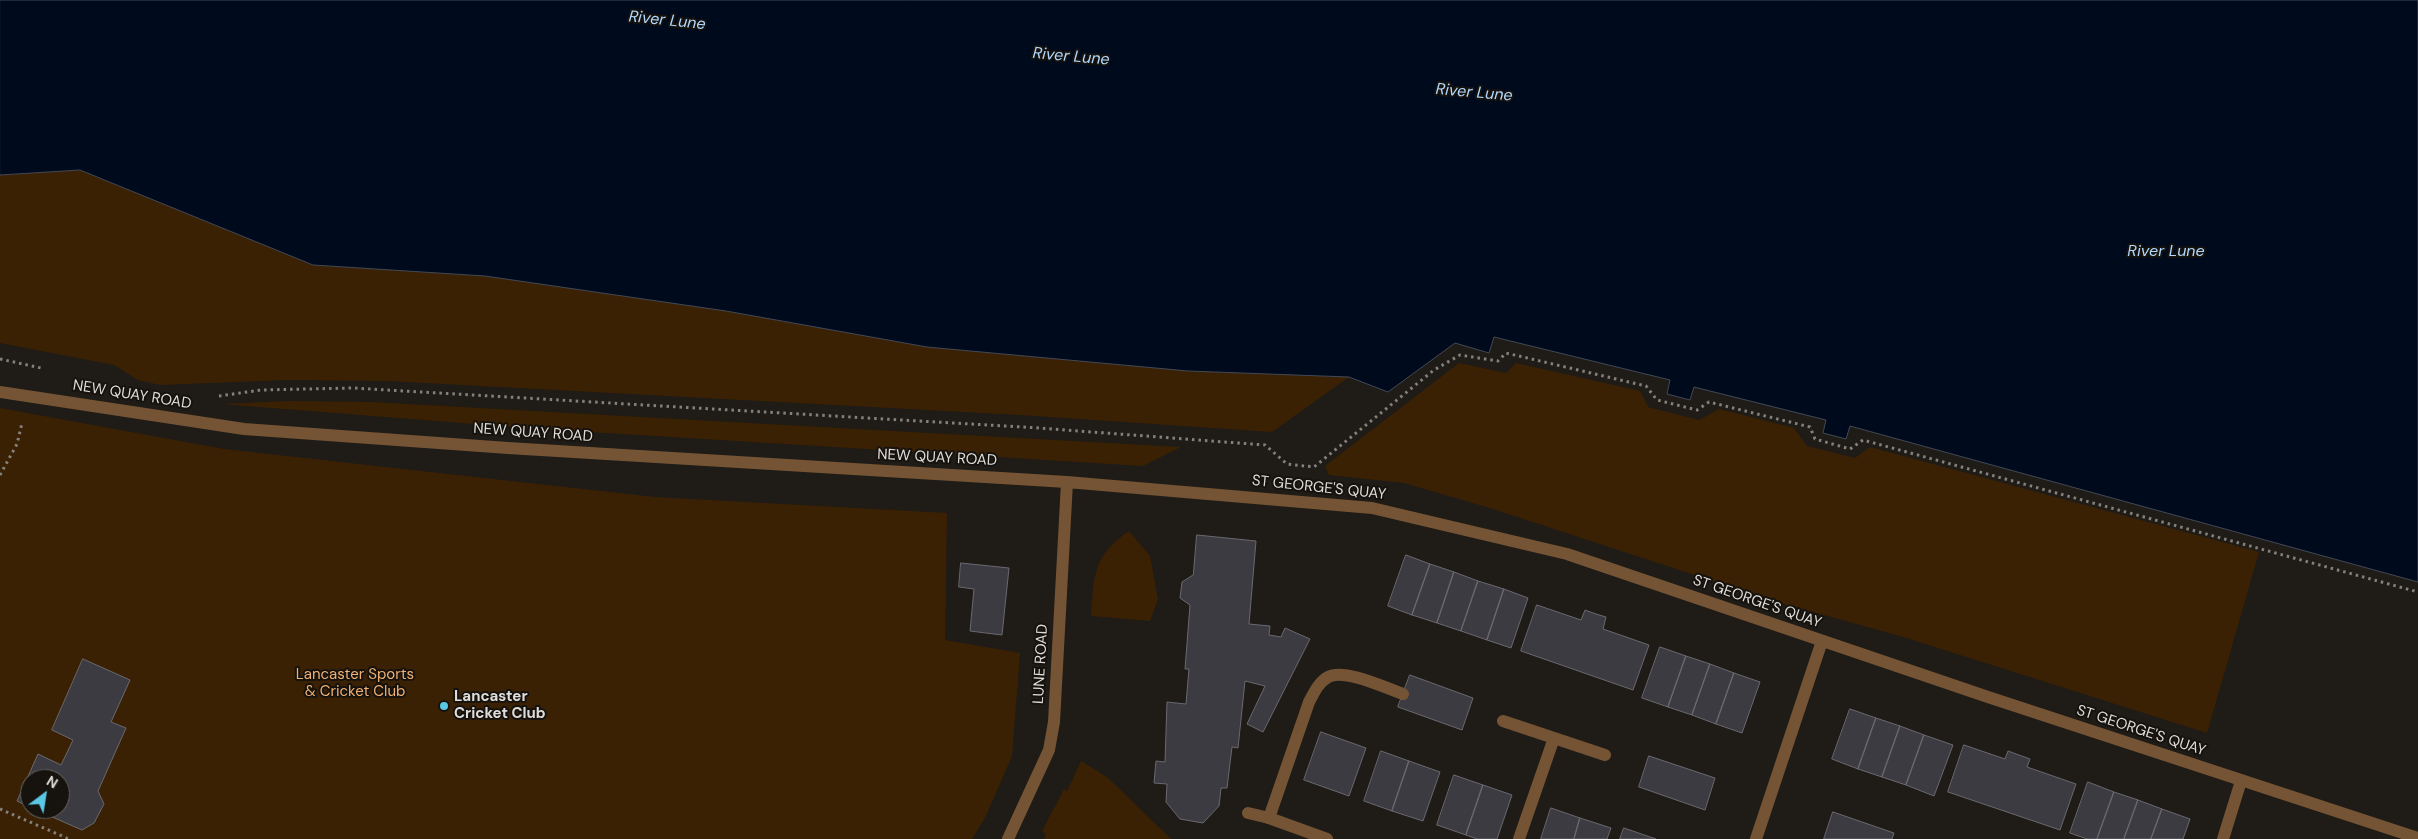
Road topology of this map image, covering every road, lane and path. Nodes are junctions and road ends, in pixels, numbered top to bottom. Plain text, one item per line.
1 (0, 359) edge
2 (44, 369) dead end
3 (0, 392) edge
4 (213, 396) dead end
5 (22, 420) dead end
6 (0, 475) edge
7 (1067, 482) junction
8 (2418, 592) edge
9 (1822, 641) junction
10 (1403, 694) dead end
11 (1503, 721) dead end
12 (1554, 738) junction
13 (1605, 755) dead end
14 (2241, 781) junction
15 (0, 809) edge
16 (1248, 813) dead end
17 (1270, 818) junction
18 (2418, 838) edge
19 (69, 839) edge
20 (1008, 839) edge
21 (1327, 839) edge
22 (1519, 839) edge
23 (1756, 839) edge
24 (2224, 839) edge

1 - 2 path
3 - 7 street, NEW QUAY ROAD
4 - 8 path
5 - 6 path
7 - 9 street, ST GEORGE'S QUAY
7 - 20 street, LUNE ROAD
9 - 14 street, ST GEORGE'S QUAY
9 - 23 street
10 - 17 street
11 - 12 street
12 - 13 street
12 - 22 street
14 - 18 street, ST GEORGE'S QUAY
14 - 24 street
15 - 19 path
16 - 17 street
17 - 21 street

